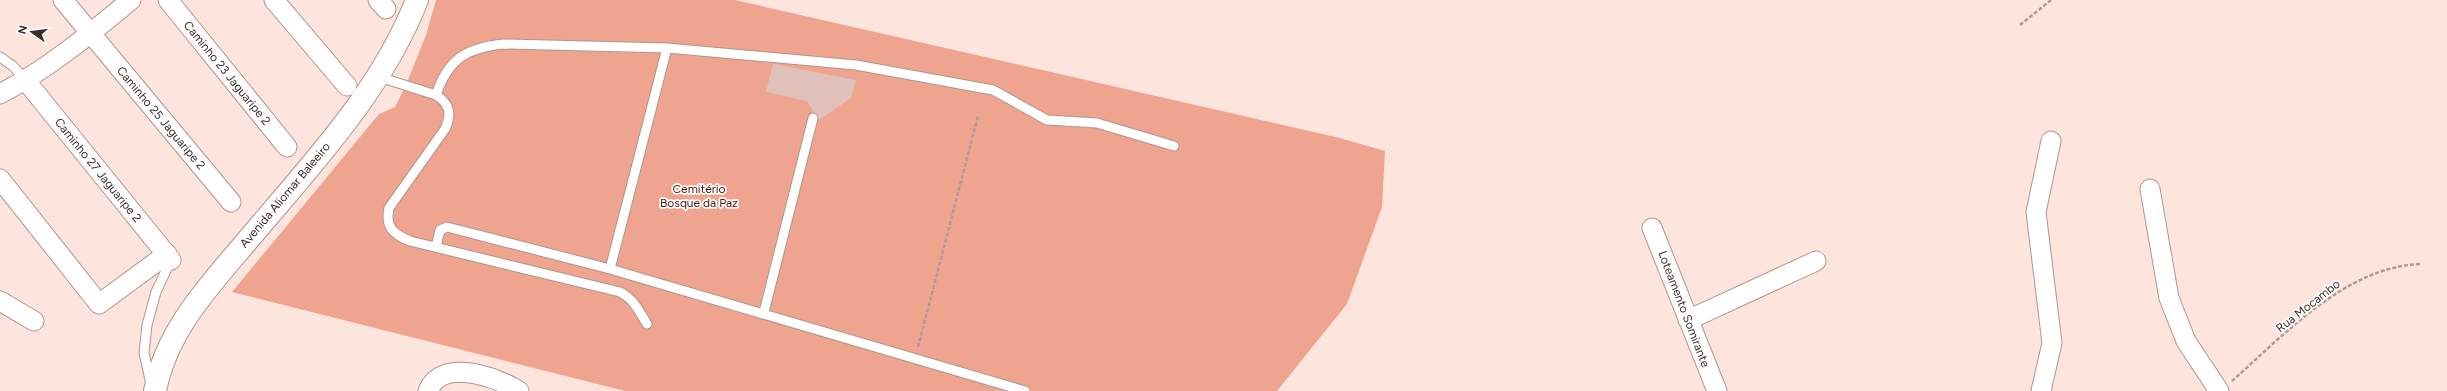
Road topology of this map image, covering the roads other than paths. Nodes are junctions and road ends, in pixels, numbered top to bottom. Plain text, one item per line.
1 (64, 0) edge
2 (131, 0) edge
3 (168, 0) edge
4 (274, 0) edge
5 (417, 0) edge
6 (91, 34) junction
7 (667, 48) junction
8 (0, 57) edge
9 (379, 77) junction
10 (26, 81) junction
11 (347, 86) dead end
12 (0, 94) edge
13 (436, 94) junction
14 (813, 118) dead end
15 (2051, 141) dead end
16 (287, 146) dead end
17 (1174, 146) dead end
18 (0, 179) edge
19 (2150, 189) dead end
20 (231, 202) dead end
21 (1652, 228) dead end
22 (436, 247) junction
23 (169, 257) junction
24 (1816, 261) dead end
25 (610, 269) junction
26 (0, 301) edge
27 (764, 312) junction
28 (1688, 320) junction
29 (34, 321) dead end
30 (647, 324) dead end
31 (2223, 388) edge
32 (153, 391) edge
33 (428, 391) edge
34 (519, 391) edge
35 (1025, 391) edge
36 (1717, 391) edge
37 (2041, 391) edge

1 - 6 street, Caminho 25 Jaguaripe 2
2 - 6 street
3 - 16 street, Caminho 23 Jaguaripe 2
4 - 11 street
5 - 9 main road, Avenida Aliomar Baleeiro
6 - 10 street
6 - 20 street, Caminho 25 Jaguaripe 2
7 - 13 lane
7 - 17 lane
7 - 25 lane
8 - 10 lane
9 - 13 lane
9 - 32 main road, Avenida Aliomar Baleeiro
10 - 12 street
10 - 23 street, Caminho 27 Jaguaripe 2
13 - 22 lane
14 - 27 lane
15 - 37 street
18 - 23 street
19 - 31 street
21 - 28 street, Loteamento Somirante
22 - 25 lane
22 - 30 lane
23 - 32 lane
24 - 28 street
25 - 27 lane
26 - 29 street
27 - 35 lane
28 - 36 street, Loteamento Somirante
33 - 34 street

